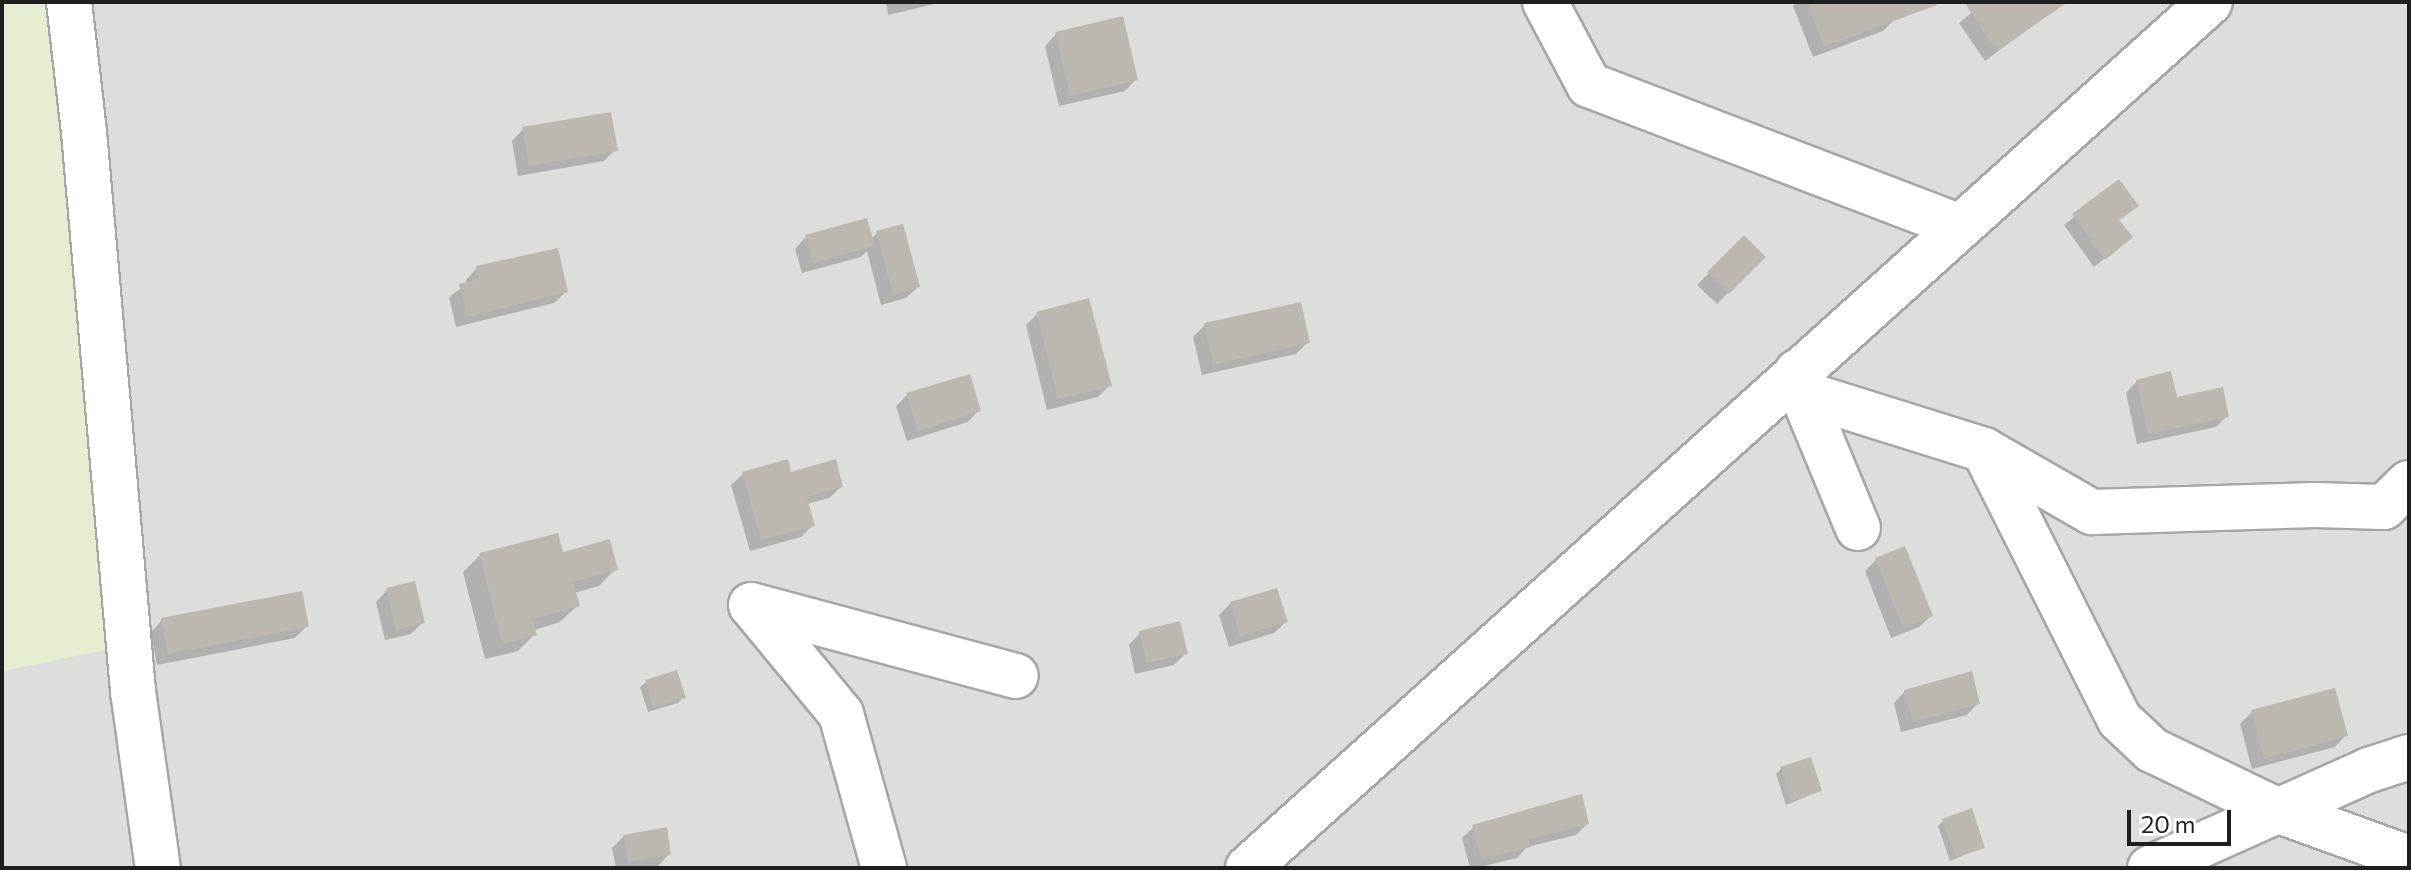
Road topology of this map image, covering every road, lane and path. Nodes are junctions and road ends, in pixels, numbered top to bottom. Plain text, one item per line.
1 (69, 2) edge
2 (1545, 2) edge
3 (2210, 2) edge
4 (1960, 227) junction
5 (1800, 383) junction
6 (1984, 450) junction
7 (2409, 483) edge
8 (1858, 528) dead end
9 (1016, 676) dead end
10 (2409, 757) edge
11 (2279, 811) junction
12 (1287, 854) edge
13 (2409, 858) edge
14 (158, 868) edge
15 (884, 868) edge
16 (1248, 868) edge
17 (2150, 868) edge

1 - 14 street
2 - 4 street
3 - 4 street
4 - 5 street
5 - 6 street
5 - 8 street
5 - 12 street
6 - 7 street
6 - 11 street
9 - 15 street
10 - 11 street
11 - 13 street
11 - 17 street
12 - 16 street

